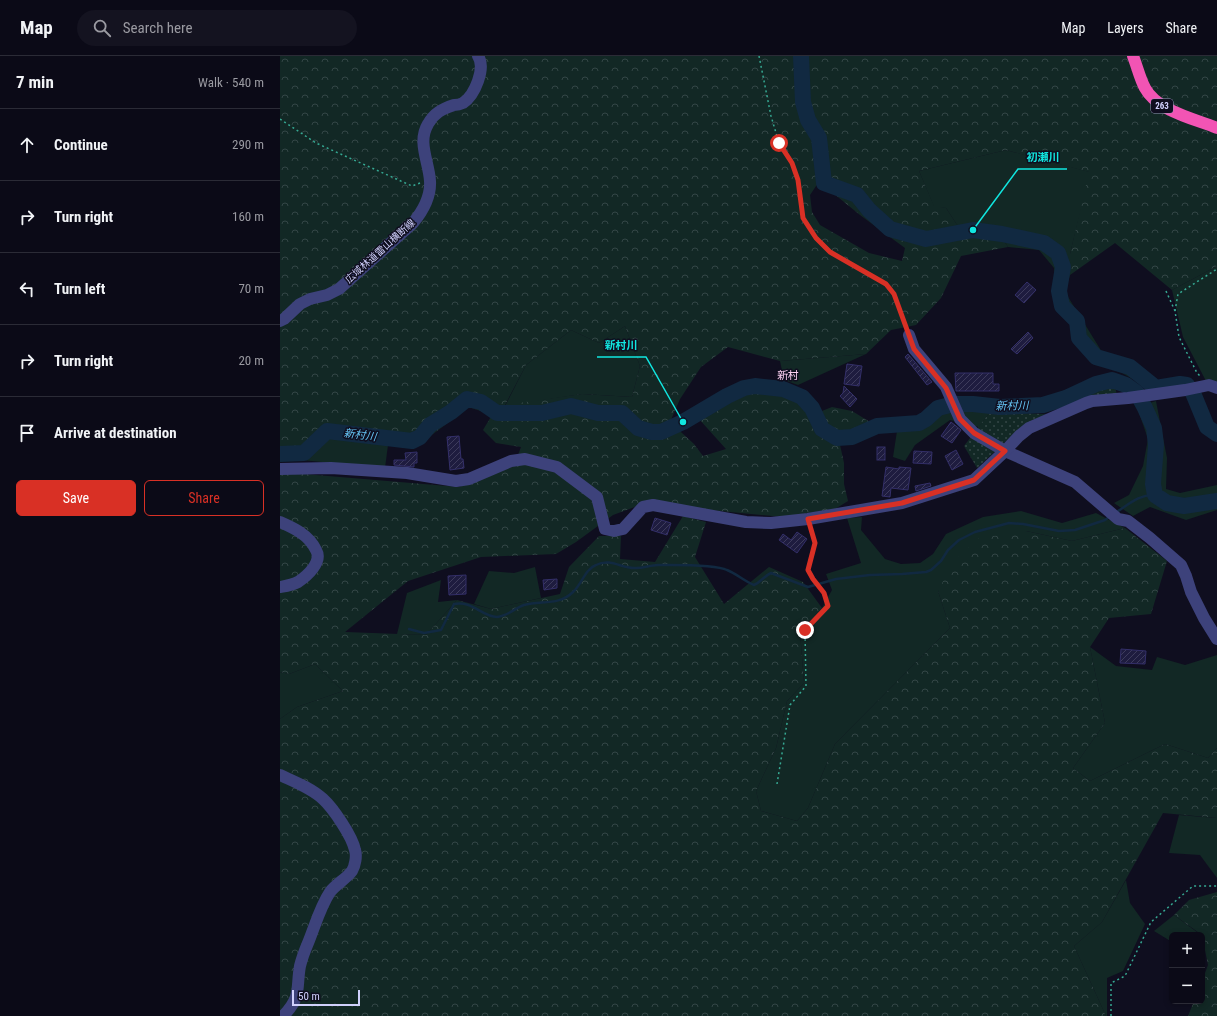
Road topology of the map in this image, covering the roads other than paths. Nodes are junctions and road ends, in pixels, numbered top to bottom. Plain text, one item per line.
1 (478, 56) edge
2 (1133, 56) edge
3 (1217, 128) edge
4 (280, 321) edge
5 (909, 335) road end
6 (1213, 387) edge
7 (1005, 451) junction
8 (280, 469) edge
9 (280, 522) edge
10 (280, 587) edge
11 (1217, 639) edge
12 (280, 776) edge
13 (283, 1016) edge

1 - 4 street, 広域林道雷山横断線
2 - 3 highway, 263
5 - 7 street
6 - 7 street
7 - 8 street
7 - 11 street
9 - 10 street
12 - 13 street

